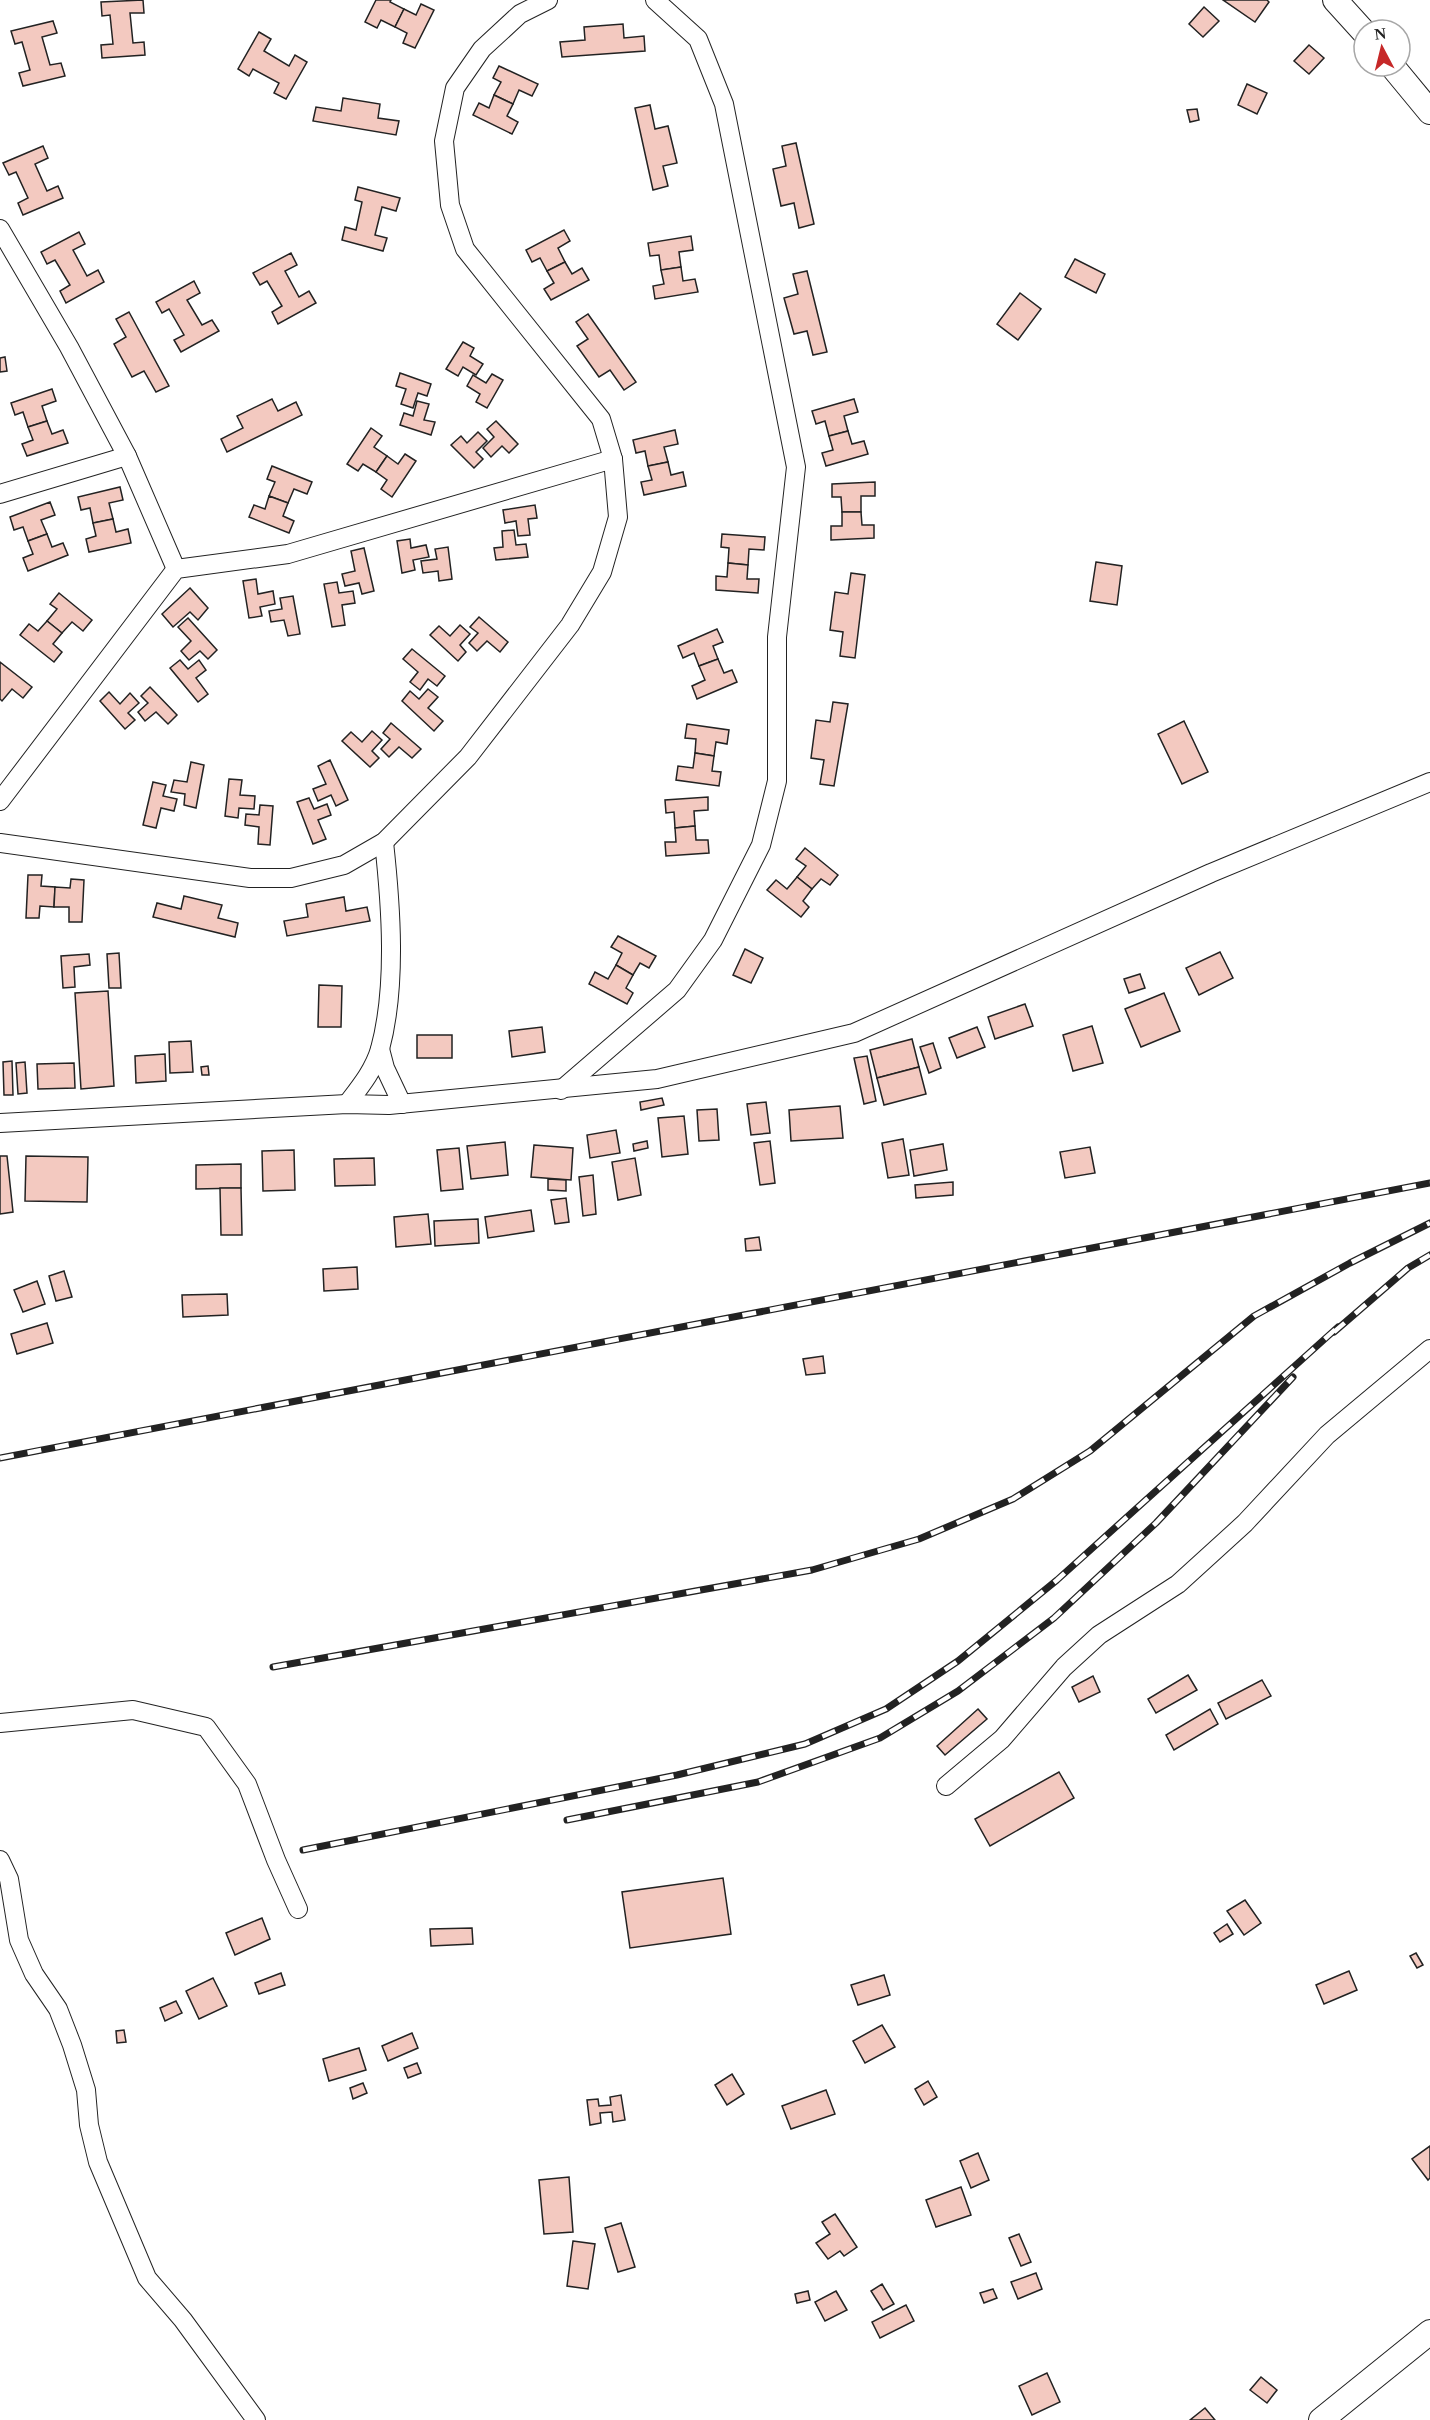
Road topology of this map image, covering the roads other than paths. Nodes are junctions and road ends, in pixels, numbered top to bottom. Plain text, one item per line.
1 (548, 0) edge
2 (655, 0) edge
3 (1335, 0) edge
4 (1352, 19) edge
5 (1402, 78) edge
6 (1430, 112) edge
7 (0, 229) edge
8 (127, 456) junction
9 (613, 459) junction
10 (0, 494) edge
11 (176, 569) junction
12 (1430, 782) edge
13 (0, 801) edge
14 (384, 842) junction
15 (0, 843) edge
16 (380, 1049) junction
17 (561, 1090) junction
18 (347, 1104) junction
19 (402, 1104) junction
20 (0, 1124) edge
21 (1430, 1349) edge
22 (0, 1723) edge
23 (946, 1786) dead end
24 (0, 1860) edge
25 (298, 1909) dead end
26 (1430, 2332) edge
27 (256, 2420) edge
28 (1321, 2420) edge

1 - 9 street
2 - 17 street
3 - 4 street
5 - 6 street
7 - 8 street
8 - 10 street
8 - 11 street
9 - 11 street
9 - 14 street
11 - 13 street
12 - 17 street
14 - 15 street
14 - 16 street
16 - 18 street
16 - 19 street
17 - 19 street
18 - 19 street
18 - 20 street
21 - 23 street
22 - 25 street
24 - 27 street
26 - 28 street

